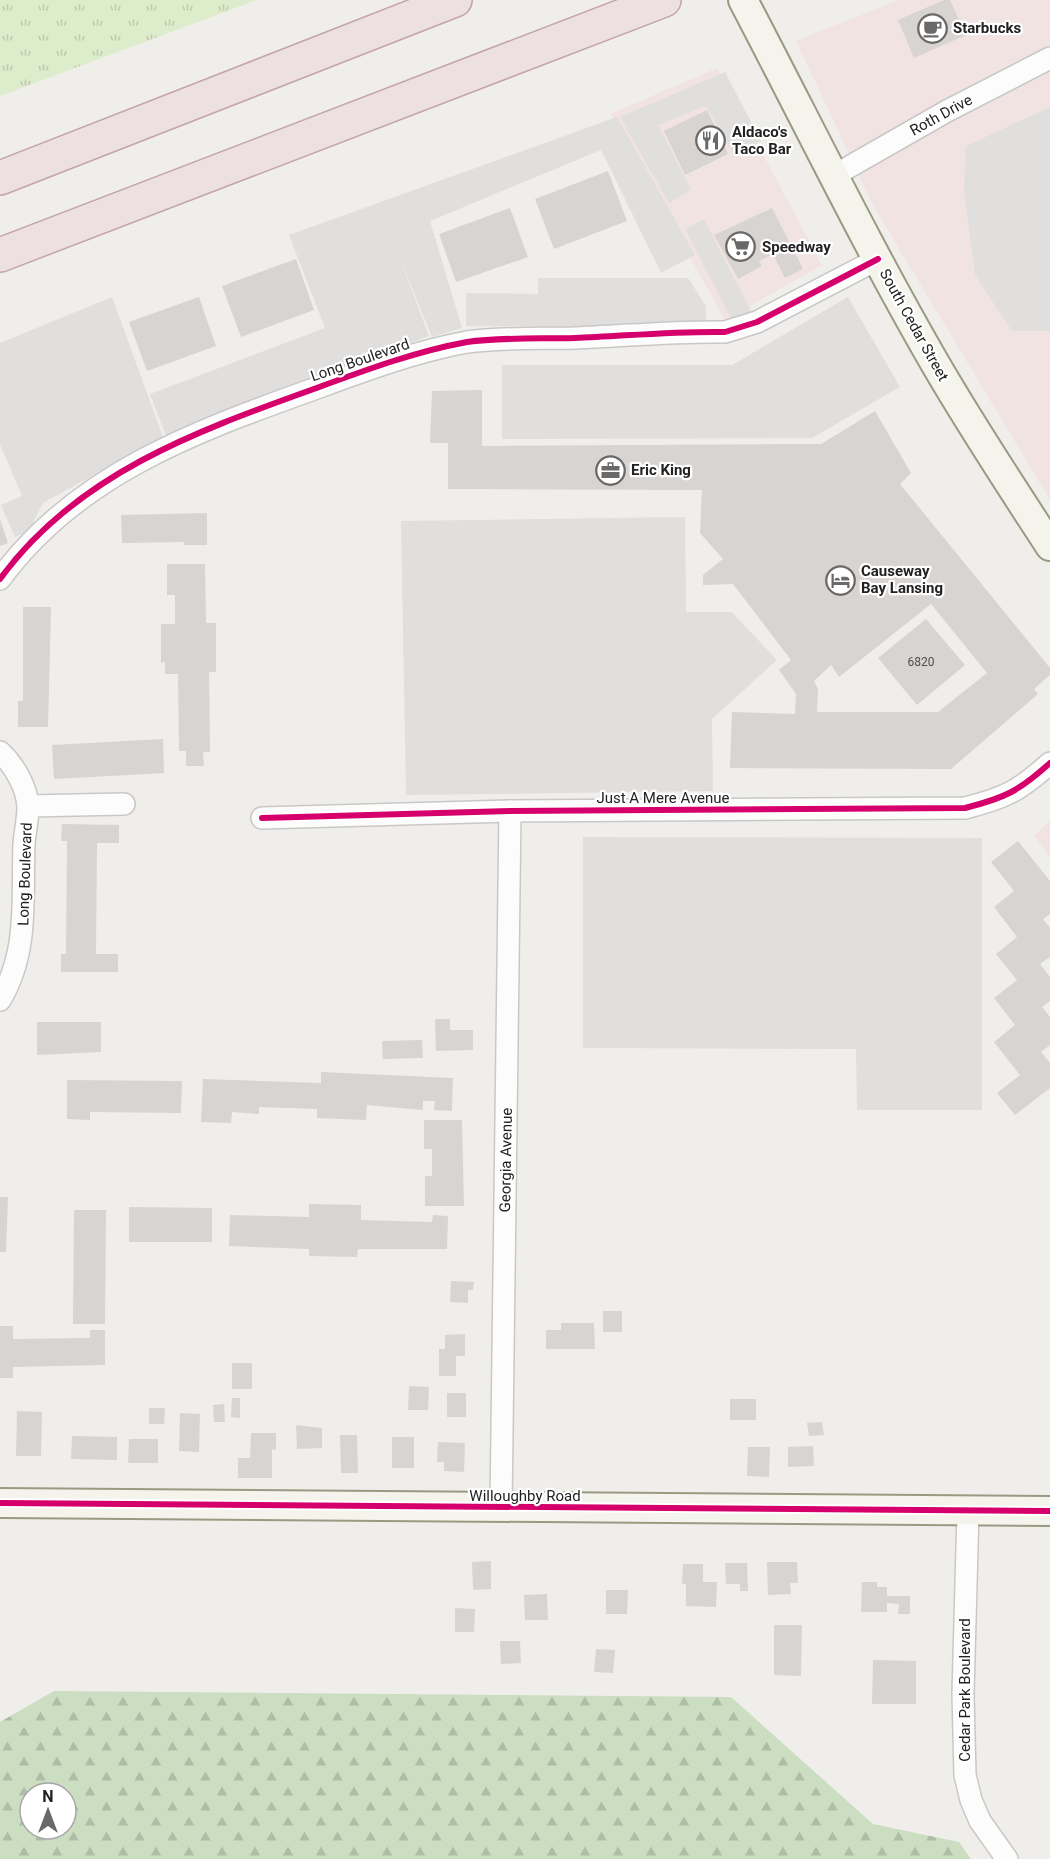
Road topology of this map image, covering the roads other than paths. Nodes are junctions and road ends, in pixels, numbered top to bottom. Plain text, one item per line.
1 (455, 0) edge
2 (664, 0) edge
3 (743, 0) edge
4 (1050, 58) edge
5 (835, 175) junction
6 (0, 178) edge
7 (0, 255) edge
8 (878, 260) junction
9 (1050, 546) edge
10 (0, 579) edge
11 (0, 752) edge
12 (1050, 763) edge
13 (124, 804) dead end
14 (28, 806) junction
15 (510, 811) junction
16 (262, 818) dead end
17 (0, 1000) edge
18 (0, 1503) edge
19 (501, 1508) junction
20 (968, 1510) junction
21 (1050, 1511) edge
22 (1007, 1859) edge

1 - 6 highway
2 - 7 highway
3 - 5 street, South Cedar Street
4 - 5 street, Roth Drive
5 - 8 street, South Cedar Street
8 - 9 street, South Cedar Street
8 - 10 street, Long Boulevard
11 - 14 street, Long Boulevard
12 - 15 street, Just A Mere Avenue
13 - 14 street
14 - 17 street, Long Boulevard
15 - 16 street, Just A Mere Avenue
15 - 19 street, Georgia Avenue
18 - 19 street, Willoughby Road
19 - 20 street, Willoughby Road
20 - 21 street, Willoughby Road
20 - 22 street, Cedar Park Boulevard

